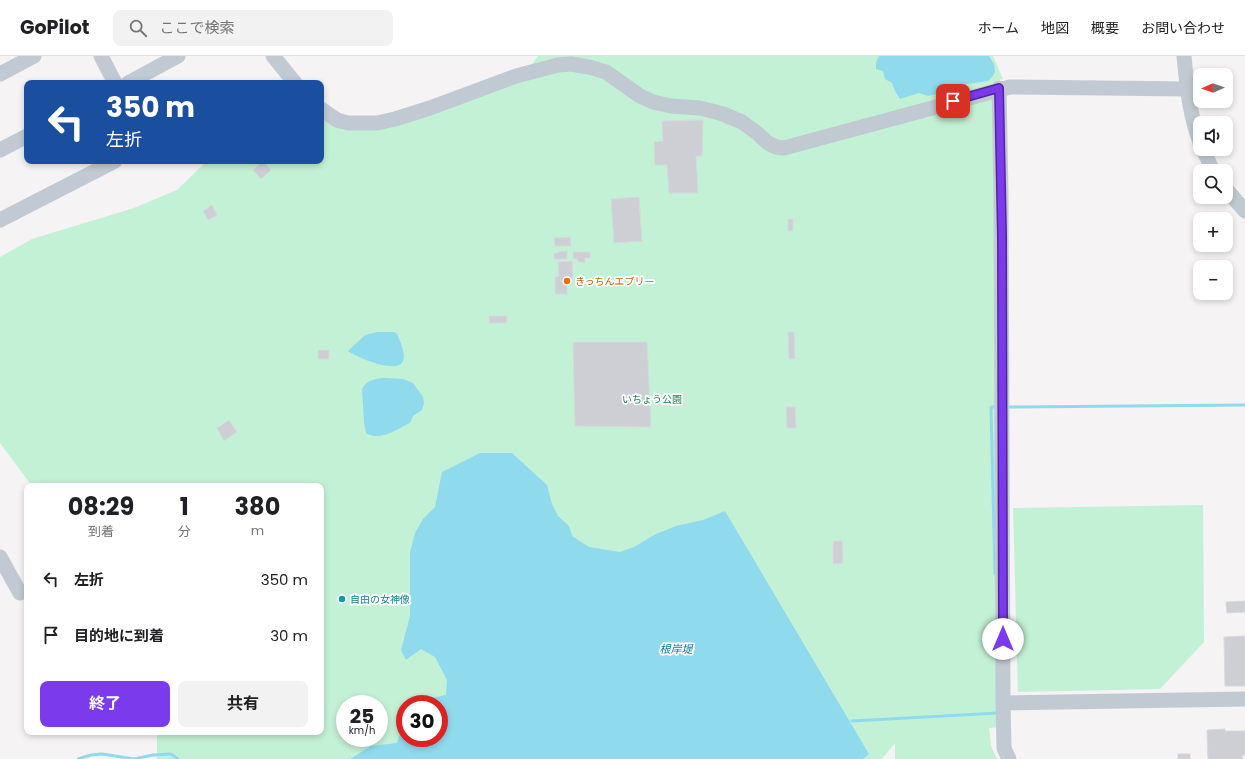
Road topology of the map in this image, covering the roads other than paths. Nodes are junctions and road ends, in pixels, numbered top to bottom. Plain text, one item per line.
1 (101, 56) edge
2 (178, 56) edge
3 (273, 56) edge
4 (1184, 56) edge
5 (28, 57) edge
6 (0, 74) edge
7 (113, 80) edge
8 (134, 80) edge
9 (287, 80) edge
10 (999, 88) junction
11 (1187, 88) junction
12 (324, 111) edge
13 (1193, 123) edge
14 (24, 138) edge
15 (0, 150) edge
16 (109, 164) edge
17 (1233, 197) edge
18 (1245, 211) edge
19 (0, 220) edge
20 (0, 557) edge
21 (20, 593) dead end
22 (1245, 699) edge
23 (1003, 703) junction
24 (1009, 759) edge

1 - 7 street
2 - 8 street
3 - 9 street
4 - 11 street
5 - 6 street
10 - 11 street
10 - 12 street
10 - 23 street
11 - 13 street
14 - 15 street
16 - 19 street
17 - 18 street
20 - 21 street
22 - 23 street
23 - 24 street

